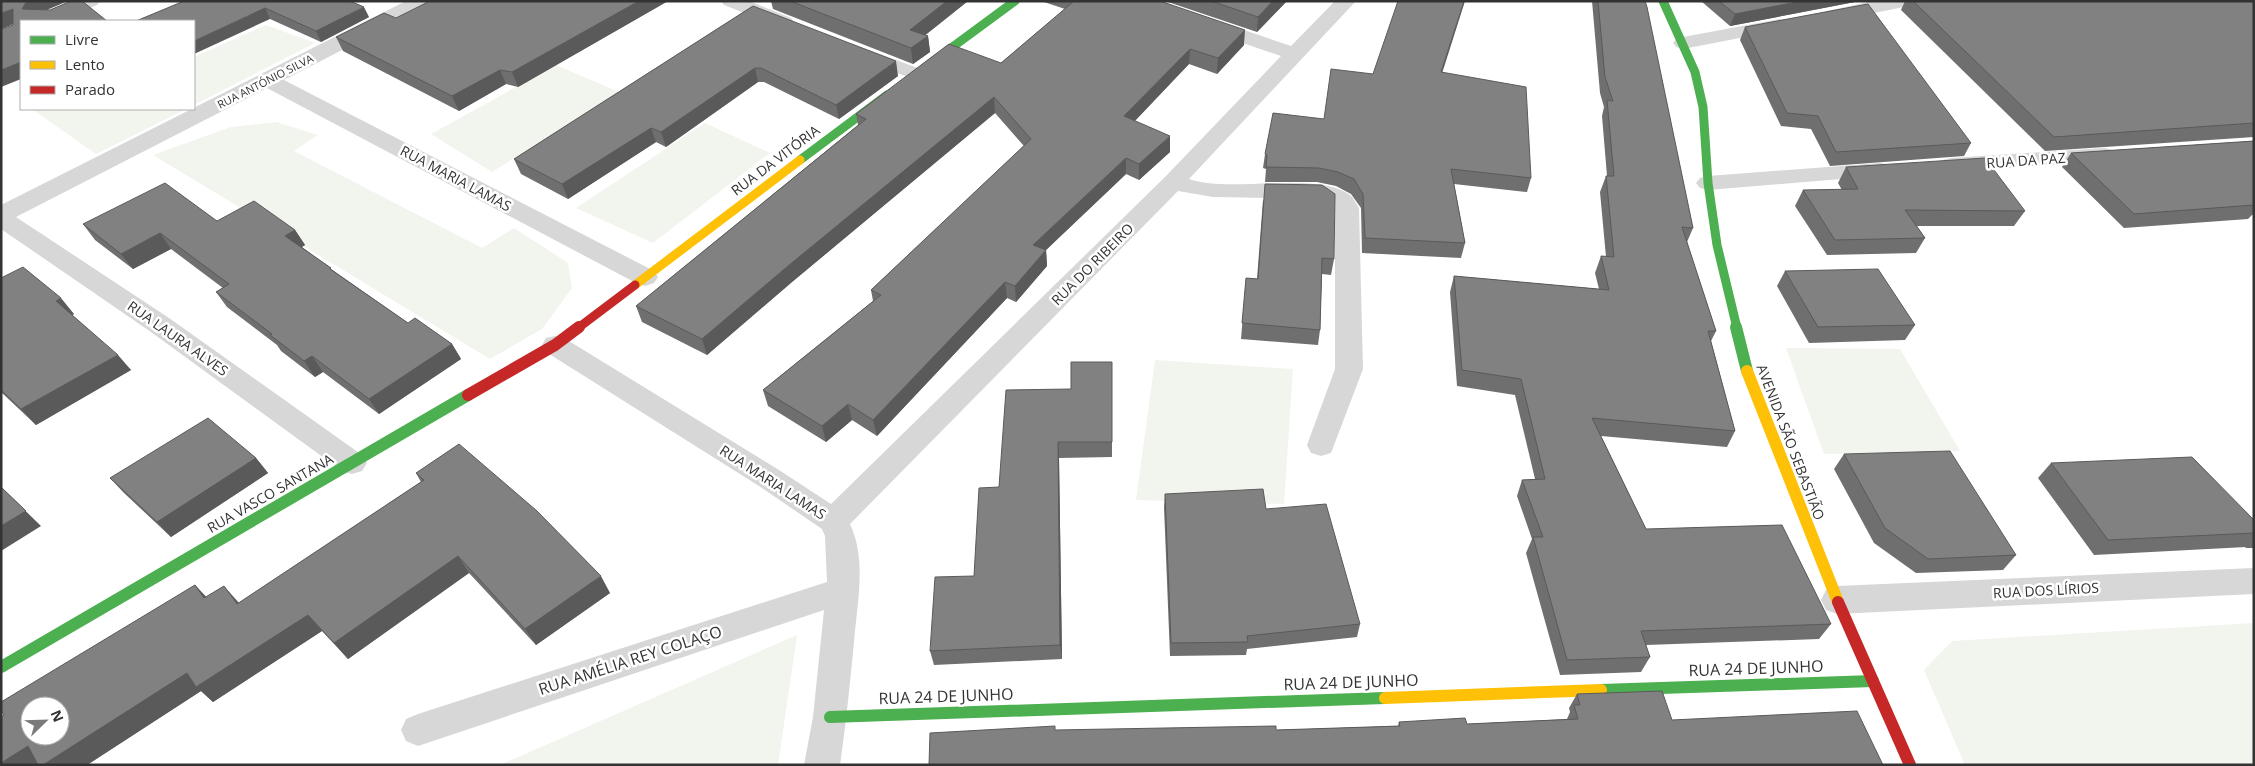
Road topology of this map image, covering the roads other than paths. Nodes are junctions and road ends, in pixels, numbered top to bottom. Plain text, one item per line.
1 (90, 1) edge
2 (422, 1) edge
3 (731, 1) edge
4 (1015, 1) edge
5 (1138, 1) edge
6 (1663, 1) edge
7 (1904, 1) edge
8 (1339, 3) edge
9 (45, 20) edge
10 (804, 30) edge
11 (1683, 44) junction
12 (842, 45) edge
13 (1295, 54) junction
14 (268, 80) junction
15 (908, 80) junction
16 (2129, 154) edge
17 (1933, 167) edge
18 (1904, 169) edge
19 (1174, 181) junction
20 (1708, 183) junction
21 (1, 216) edge
22 (645, 277) junction
23 (555, 345) junction
24 (1321, 445) dead end
25 (352, 463) junction
26 (833, 521) junction
27 (2254, 581) edge
28 (843, 590) junction
29 (1837, 600) junction
30 (1, 667) edge
31 (1873, 680) junction
32 (830, 717) junction
33 (418, 730) dead end
34 (822, 765) edge
35 (1910, 765) edge

1 - 9 street
2 - 14 street, RUA ANTÓNIO SILVA
3 - 10 street
4 - 15 street, RUA DA VITÓRIA
5 - 13 street
6 - 11 street, AVENIDA SÃO SEBASTIÃO
7 - 11 street
8 - 13 street, RUA DO RIBEIRO
11 - 20 street, AVENIDA SÃO SEBASTIÃO
12 - 15 street
13 - 19 street, RUA DO RIBEIRO
14 - 21 street, RUA ANTÓNIO SILVA
14 - 22 street, RUA MARIA LAMAS
15 - 22 street, RUA DA VITÓRIA
16 - 17 street, RUA DA PAZ
18 - 20 street
19 - 24 street
19 - 26 street, RUA DO RIBEIRO
20 - 29 street, AVENIDA SÃO SEBASTIÃO
21 - 25 street, RUA LAURA ALVES
22 - 23 street, RUA DA VITÓRIA
23 - 25 street, RUA VASCO SANTANA
23 - 26 street, RUA MARIA LAMAS
25 - 30 street, RUA VASCO SANTANA
26 - 28 street, RUA MARIA LAMAS
27 - 29 street, RUA DOS LÍRIOS
28 - 32 street, RUA MARIA LAMAS
28 - 33 street, RUA AMÉLIA REY COLAÇO
29 - 31 street, AVENIDA SÃO SEBASTIÃO
31 - 32 street, RUA 24 DE JUNHO
31 - 35 street, AVENIDA SÃO SEBASTIÃO
32 - 34 street, RUA MARIA LAMAS

